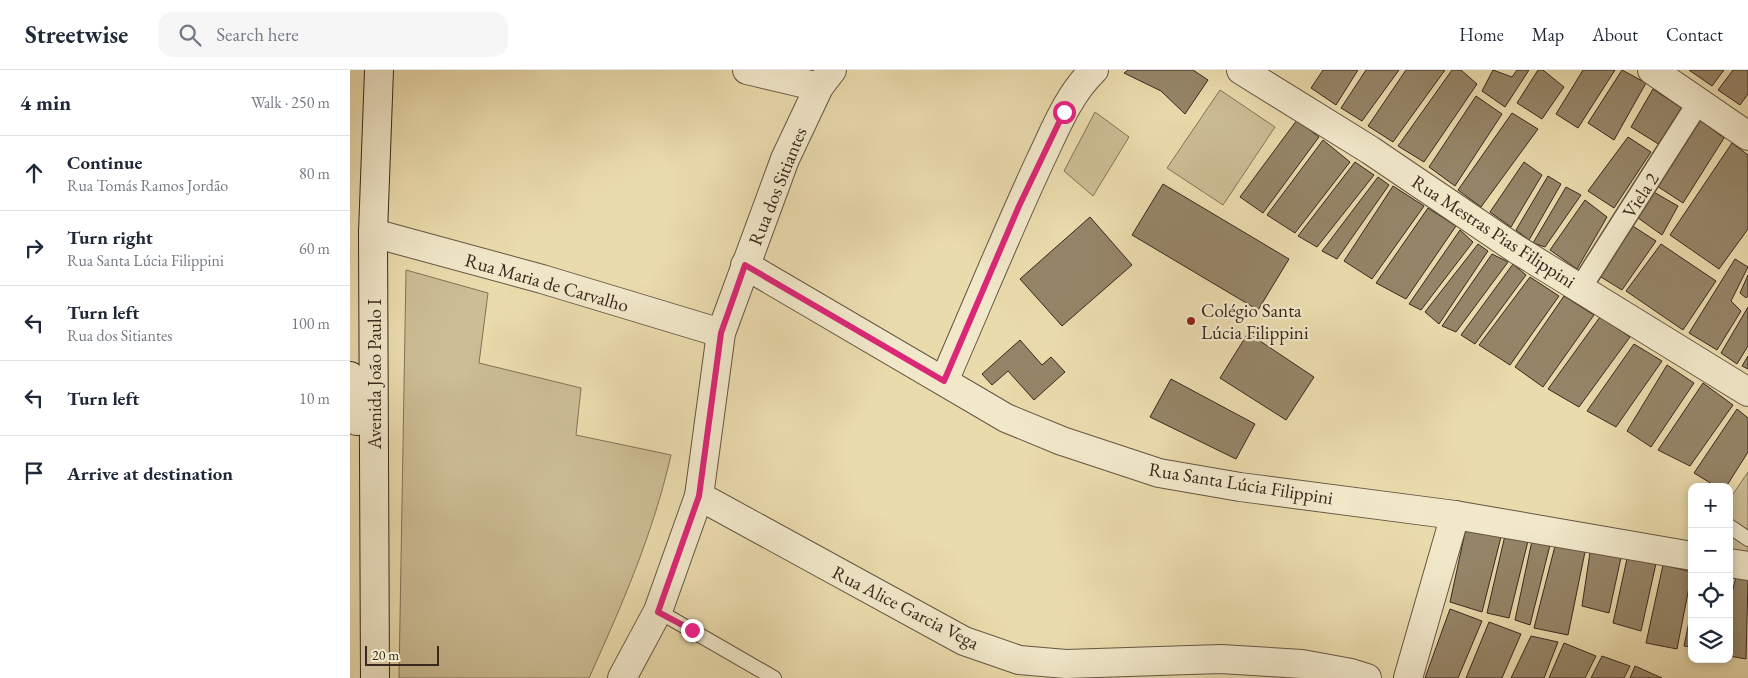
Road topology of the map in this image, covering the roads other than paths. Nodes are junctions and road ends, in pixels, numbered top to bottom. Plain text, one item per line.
1 (379, 70) edge
2 (747, 70) edge
3 (1094, 70) edge
4 (1241, 70) edge
5 (1666, 74) edge
6 (826, 78) edge
7 (1698, 103) junction
8 (1748, 136) edge
9 (373, 233) junction
10 (745, 265) junction
11 (1581, 287) junction
12 (721, 333) junction
13 (350, 376) edge
14 (944, 381) junction
15 (1748, 392) edge
16 (374, 476) junction
17 (699, 496) junction
18 (1455, 515) junction
19 (1732, 528) edge
20 (1748, 539) edge
21 (1688, 555) edge
22 (1733, 564) edge
23 (1748, 566) edge
24 (658, 612) junction
25 (1220, 669) edge
26 (375, 678) edge
27 (622, 678) edge
28 (774, 678) edge
29 (1367, 678) edge
30 (1408, 678) edge

1 - 9 street, Avenida João Paulo I
2 - 6 street
3 - 14 street
4 - 11 street, Rua Mestras Pias Filippini
5 - 7 street
6 - 10 street, Rua dos Sitiantes
7 - 8 street
7 - 11 street, Viela 2
9 - 12 street, Rua Maria de Carvalho
9 - 16 street, Avenida João Paulo I
10 - 12 street, Rua dos Sitiantes
10 - 14 street, Rua Santa Lúcia Filippini
11 - 15 street, Rua Mestras Pias Filippini
12 - 17 street, Rua dos Sitiantes
13 - 16 street
14 - 18 street, Rua Santa Lúcia Filippini
16 - 26 street, Avenida João Paulo I
17 - 24 street, Rua dos Sitiantes
17 - 25 street, Rua Alice Garcia Vega
18 - 21 street, Rua Santa Lúcia Filippini
18 - 30 street
19 - 20 lane
22 - 23 street
24 - 27 street, Rua dos Sitiantes
24 - 28 lane
25 - 29 street, Rua Alice Garcia Vega

